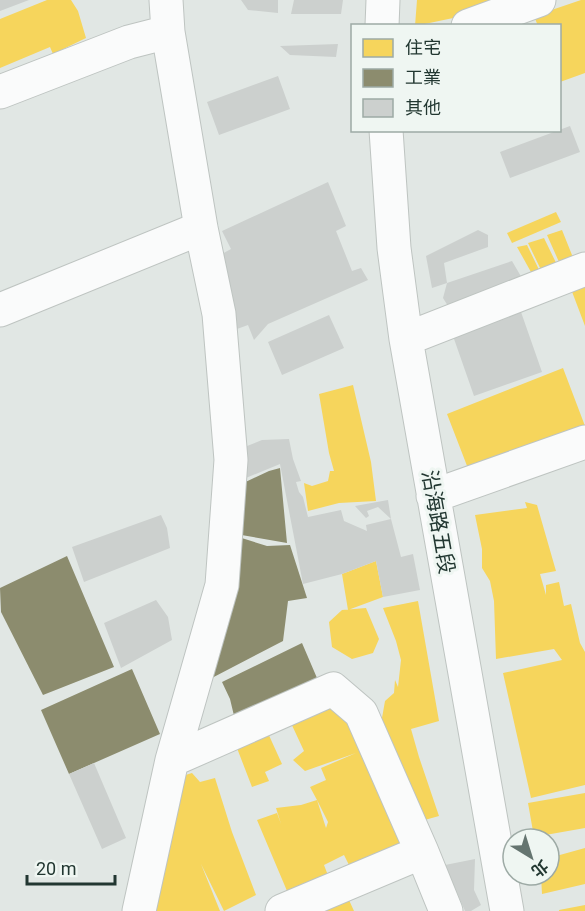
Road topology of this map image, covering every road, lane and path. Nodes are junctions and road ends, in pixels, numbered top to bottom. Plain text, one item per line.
1 (166, 0) edge
2 (383, 0) edge
3 (538, 0) edge
4 (382, 24) edge
5 (473, 24) edge
6 (168, 32) junction
7 (0, 92) edge
8 (386, 132) edge
9 (201, 228) junction
10 (585, 269) edge
11 (0, 310) edge
12 (406, 339) junction
13 (585, 442) edge
14 (433, 496) junction
15 (172, 760) junction
16 (422, 852) junction
17 (139, 911) edge
18 (282, 911) edge
19 (446, 911) edge
20 (507, 911) edge

1 - 6 street
2 - 4 street
3 - 5 street
6 - 7 street
6 - 9 street
8 - 12 street, 沿海路五段
9 - 11 street
9 - 15 street
10 - 12 street
12 - 14 street, 沿海路五段
13 - 14 street
14 - 20 street, 沿海路五段
15 - 16 street
15 - 17 street
16 - 18 street
16 - 19 street

